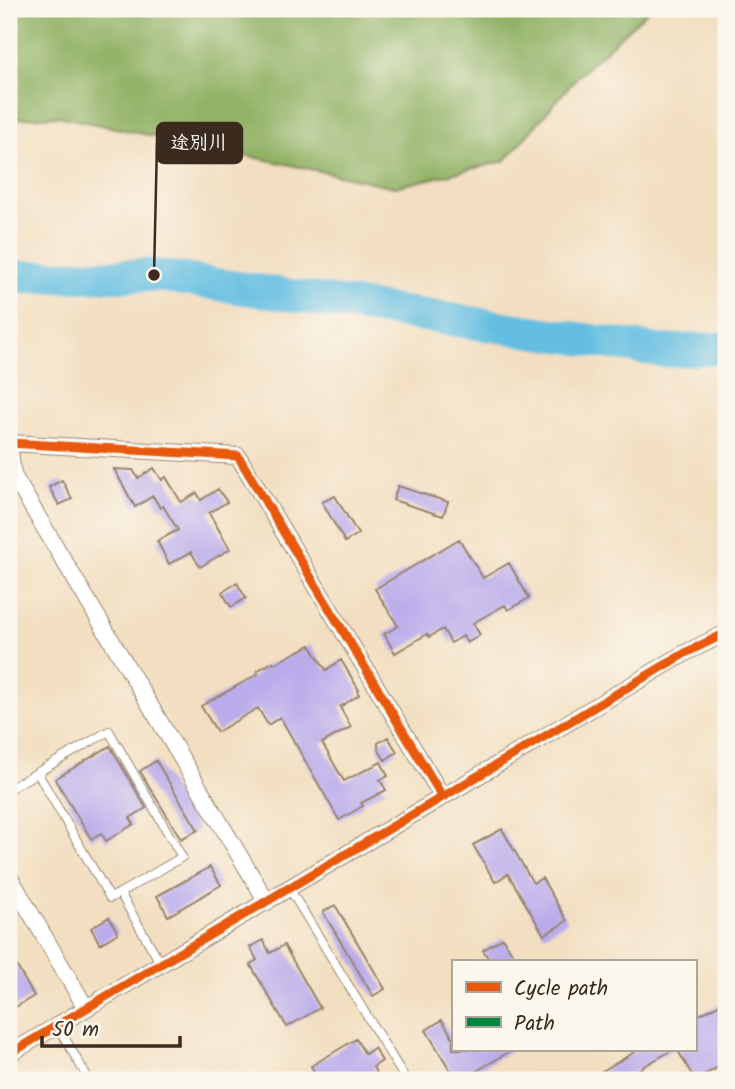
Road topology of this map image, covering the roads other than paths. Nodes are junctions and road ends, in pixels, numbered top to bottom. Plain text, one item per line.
1 (9, 443) edge
2 (726, 634) edge
3 (37, 772) junction
4 (9, 789) edge
5 (442, 796) junction
6 (11, 885) edge
7 (289, 888) junction
8 (120, 893) junction
9 (267, 902) junction
10 (161, 964) junction
11 (86, 1008) junction
12 (57, 1025) junction
13 (9, 1054) edge
14 (89, 1080) edge
15 (406, 1080) edge

1 - 5 street
1 - 9 street
2 - 5 street
3 - 4 lane
3 - 8 lane
3 - 8 lane
5 - 7 street
6 - 11 street
7 - 9 street
7 - 15 lane
8 - 10 lane
9 - 10 street
10 - 11 street
11 - 12 street
12 - 13 street
12 - 14 lane

